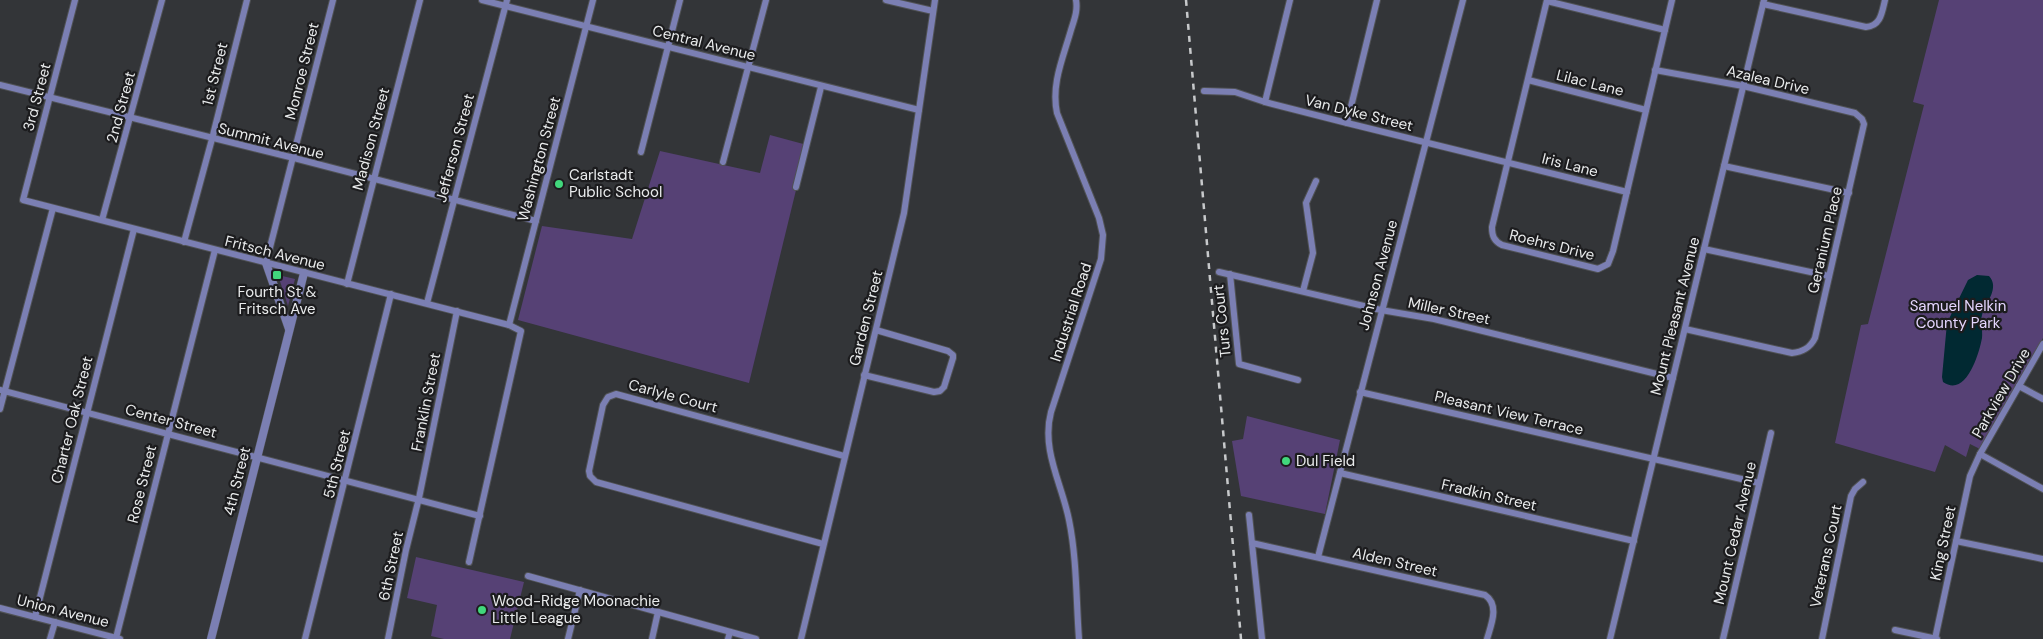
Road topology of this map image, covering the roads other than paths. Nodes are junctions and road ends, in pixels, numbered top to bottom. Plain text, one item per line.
1 (75, 0) edge
2 (162, 0) edge
3 (247, 0) edge
4 (333, 0) edge
5 (420, 0) edge
6 (482, 0) edge
7 (593, 0) edge
8 (680, 0) edge
9 (766, 0) edge
10 (886, 0) edge
11 (935, 0) edge
12 (1076, 0) edge
13 (1290, 0) edge
14 (1377, 0) edge
15 (1463, 0) edge
16 (1547, 0) edge
17 (1672, 0) edge
18 (1885, 0) edge
19 (1764, 2) edge
20 (506, 3) edge
21 (933, 11) junction
22 (586, 26) junction
23 (1665, 30) junction
24 (668, 47) junction
25 (748, 68) junction
26 (1655, 70) junction
27 (1528, 80) junction
28 (0, 85) edge
29 (1744, 86) junction
30 (821, 87) junction
31 (1204, 91) dead end
32 (49, 98) junction
33 (1264, 102) junction
34 (919, 110) junction
35 (1646, 110) junction
36 (131, 119) junction
37 (1347, 123) junction
38 (1863, 130) joint
39 (212, 139) junction
40 (1427, 143) junction
41 (640, 152) dead end
42 (294, 158) junction
43 (723, 162) dead end
44 (1508, 162) junction
45 (1724, 166) junction
46 (373, 180) junction
47 (1316, 181) dead end
48 (796, 187) dead end
49 (1627, 192) junction
50 (1849, 193) junction
51 (454, 199) junction
52 (23, 200) joint
53 (53, 208) junction
54 (102, 220) junction
55 (536, 221) junction
56 (134, 229) junction
57 (184, 242) junction
58 (1704, 249) junction
59 (215, 250) junction
60 (266, 263) junction
61 (1219, 272) dead end
62 (304, 273) junction
63 (1230, 274) junction
64 (1829, 276) junction
65 (347, 284) junction
66 (1303, 291) junction
67 (391, 294) junction
68 (427, 303) junction
69 (1381, 310) junction
70 (457, 311) junction
71 (509, 324) junction
72 (1685, 328) junction
73 (289, 330) junction
74 (876, 330) junction
75 (2043, 344) edge
76 (864, 374) junction
77 (1673, 378) junction
78 (1298, 380) dead end
79 (2019, 386) junction
80 (2, 391) edge
81 (1360, 392) junction
82 (2043, 399) edge
83 (0, 409) edge
84 (86, 412) junction
85 (168, 433) junction
86 (1771, 433) dead end
87 (1980, 454) junction
88 (844, 456) junction
89 (257, 457) junction
90 (1653, 458) junction
91 (1340, 473) junction
92 (346, 480) junction
93 (1759, 482) junction
94 (1863, 482) dead end
95 (2043, 489) edge
96 (419, 498) junction
97 (480, 516) junction
98 (1249, 516) dead end
99 (1634, 541) junction
100 (1956, 541) junction
101 (1252, 543) junction
102 (823, 544) junction
103 (1318, 557) junction
104 (2043, 559) edge
105 (469, 562) dead end
106 (528, 576) dead end
107 (580, 590) junction
108 (0, 608) edge
109 (658, 612) junction
110 (35, 617) junction
111 (55, 622) junction
112 (1895, 630) dead end
113 (730, 632) junction
114 (118, 638) edge
115 (50, 639) edge
116 (211, 639) edge
117 (305, 639) edge
118 (388, 639) edge
119 (568, 639) edge
120 (652, 639) edge
121 (728, 639) edge
122 (756, 639) edge
123 (801, 639) edge
124 (1079, 639) edge
125 (1262, 639) edge
126 (1487, 639) edge
127 (1610, 639) edge
128 (1723, 639) edge
129 (1822, 639) edge
130 (1936, 639) edge

1 - 32 street, 3rd Street
2 - 36 street, 2nd Street
3 - 39 street, 1st Street
4 - 42 street, Monroe Street
5 - 46 street, Madison Street
6 - 20 street, Central Avenue
7 - 22 street, Washington Street
8 - 24 street
9 - 25 street
10 - 21 street
11 - 21 street, Garden Street
12 - 124 street, Industrial Road
13 - 33 street
14 - 37 street
15 - 40 street, Johnson Avenue
16 - 23 street
16 - 27 street, Roehrs Drive
17 - 23 street, Roehrs Drive
18 - 19 street
19 - 29 street, Mount Pleasant Avenue
20 - 22 street, Central Avenue
20 - 51 street, Jefferson Street
21 - 34 street, Garden Street
22 - 24 street, Central Avenue
22 - 55 street, Washington Street
23 - 26 street, Roehrs Drive
24 - 25 street, Central Avenue
24 - 41 street
25 - 30 street, Central Avenue
25 - 43 street
26 - 29 street, Azalea Drive
26 - 35 street, Roehrs Drive
27 - 35 street, Lilac Lane
27 - 44 street, Roehrs Drive
28 - 32 street, Summit Avenue
29 - 38 street, Azalea Drive
29 - 45 street, Mount Pleasant Avenue
30 - 34 street, Central Avenue
30 - 48 street
31 - 33 street, Van Dyke Street
32 - 36 street, Summit Avenue
32 - 52 street, 3rd Street
33 - 37 street, Van Dyke Street
34 - 74 street, Garden Street
35 - 49 street, Roehrs Drive
36 - 39 street, Summit Avenue
36 - 54 street, 2nd Street
37 - 40 street, Van Dyke Street
38 - 50 street, Geranium Place
39 - 42 street, Summit Avenue
39 - 57 street, 1st Street
40 - 44 street, Van Dyke Street
40 - 69 street, Johnson Avenue
42 - 46 street, Summit Avenue
42 - 60 street, Monroe Street
44 - 49 street, Iris Lane
44 - 49 street, Roehrs Drive
45 - 50 street
45 - 58 street, Mount Pleasant Avenue
46 - 51 street, Summit Avenue
46 - 65 street, Madison Street
47 - 66 street
50 - 64 street, Geranium Place
51 - 55 street, Summit Avenue
51 - 68 street, Jefferson Street
52 - 53 street, Fritsch Avenue
53 - 54 street, Fritsch Avenue
53 - 80 street
54 - 56 street, Fritsch Avenue
55 - 71 street, Washington Street
56 - 57 street, Fritsch Avenue
56 - 84 street, Charter Oak Street
57 - 59 street, Fritsch Avenue
58 - 64 street
58 - 72 street, Mount Pleasant Avenue
59 - 60 street, Fritsch Avenue
59 - 85 street, Rose Street
60 - 62 street, Fritsch Avenue
60 - 73 street
61 - 63 street, Miller Street
62 - 65 street, Fritsch Avenue
62 - 73 street, 4th Street
63 - 66 street, Miller Street
63 - 78 street, Turs Court
64 - 72 street, Geranium Place
65 - 67 street, Fritsch Avenue
66 - 69 street, Miller Street
67 - 68 street, Fritsch Avenue
67 - 92 street, 5th Street
68 - 70 street, Fritsch Avenue
69 - 77 street, Miller Street
69 - 81 street, Johnson Avenue
70 - 71 street, Fritsch Avenue
70 - 96 street, Franklin Street
71 - 97 street, Fritsch Avenue
72 - 77 street, Mount Pleasant Avenue
73 - 89 street, 4th Street
74 - 76 street, Garden Street
74 - 76 street
75 - 79 street, Parkview Drive
76 - 88 street, Garden Street
77 - 90 street, Mount Pleasant Avenue
79 - 82 street
79 - 87 street, Parkview Drive
80 - 83 street
80 - 84 street, Center Street
81 - 90 street, Pleasant View Terrace
81 - 91 street, Johnson Avenue
84 - 85 street, Center Street
84 - 110 street, Charter Oak Street
85 - 89 street, Center Street
85 - 114 street, Rose Street
86 - 93 street, Mount Cedar Avenue
87 - 95 street
87 - 100 street, King Street
88 - 102 street, Garden Street
88 - 102 street, Carlyle Court
89 - 92 street, Center Street
89 - 116 street, 4th Street
90 - 93 street, Pleasant View Terrace
90 - 99 street, Mount Pleasant Avenue
91 - 99 street, Fradkin Street
91 - 103 street, Johnson Avenue
92 - 96 street, Center Street
92 - 117 street, 5th Street
93 - 128 street, Mount Cedar Avenue
94 - 129 street, Veterans Court
96 - 97 street, Center Street
96 - 118 street, 6th Street
97 - 105 street
98 - 101 street
99 - 127 street, Mount Pleasant Avenue
100 - 104 street
100 - 130 street, King Street
101 - 103 street, Alden Street
101 - 125 street
102 - 123 street, Garden Street
103 - 126 street, Alden Street
106 - 107 street
107 - 109 street
107 - 119 street
108 - 110 street, Union Avenue
109 - 113 street
109 - 120 street
110 - 111 street, Union Avenue
111 - 114 street, Union Avenue
111 - 115 street
112 - 130 street
113 - 121 street
113 - 122 street

